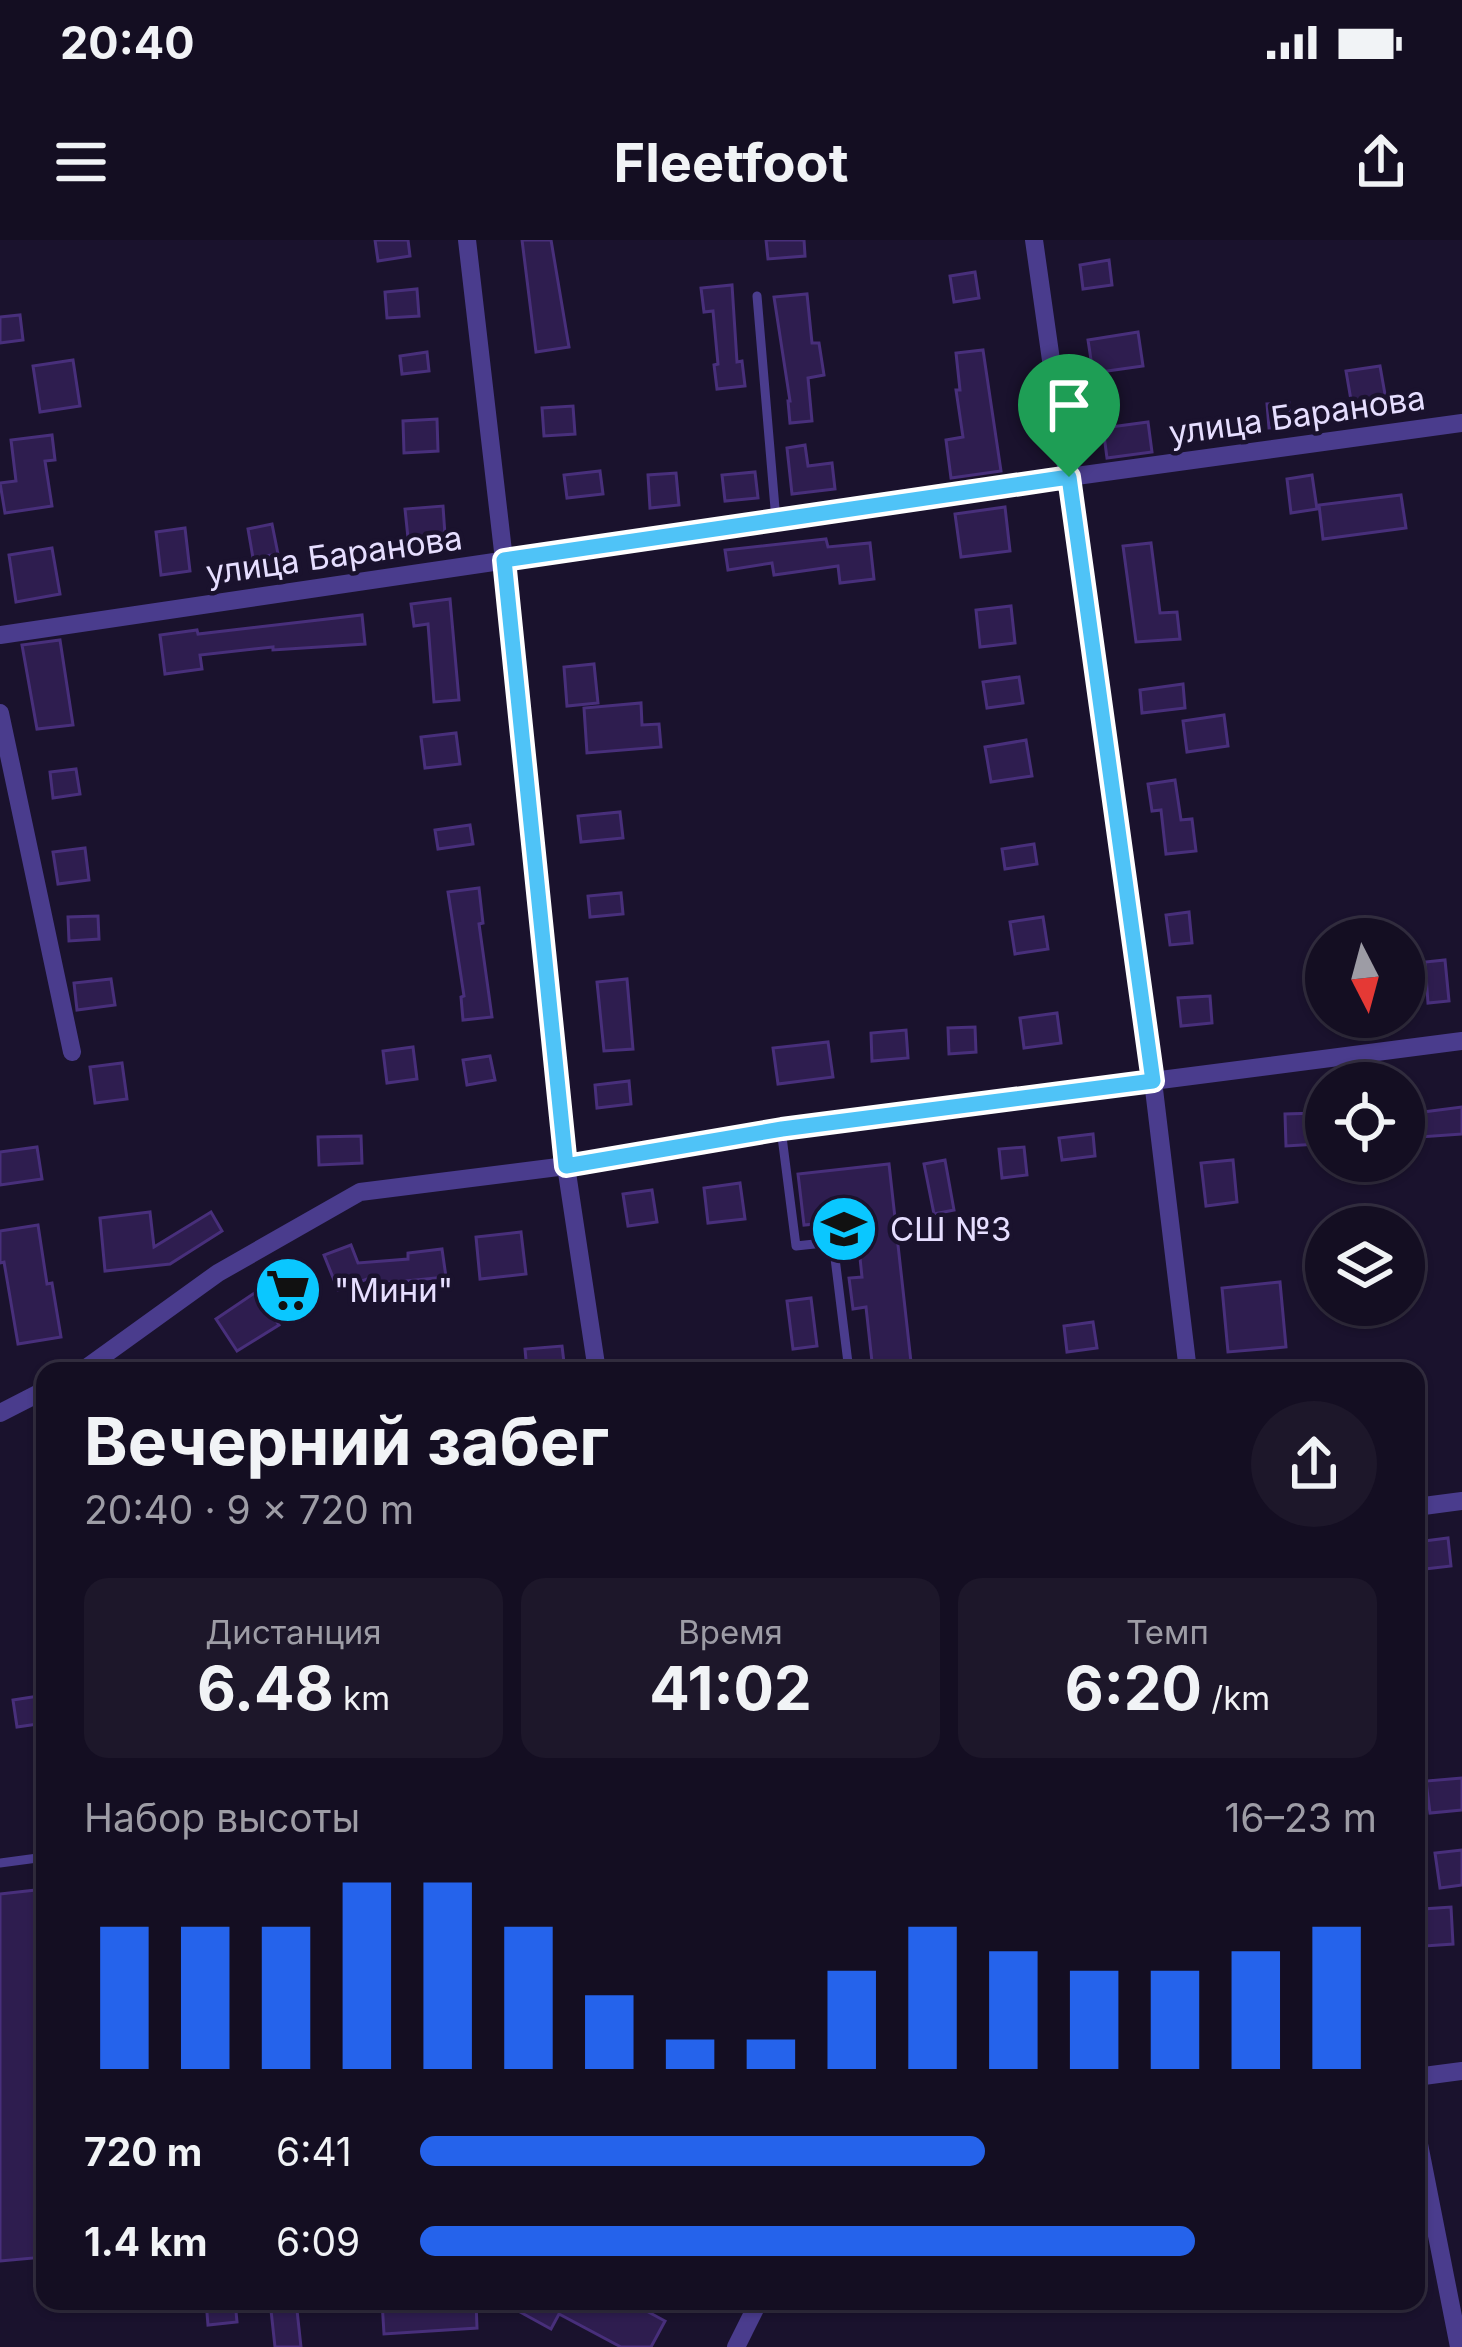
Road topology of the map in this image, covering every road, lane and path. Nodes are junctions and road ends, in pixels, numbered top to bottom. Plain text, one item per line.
1 (467, 240) edge
2 (1034, 240) edge
3 (758, 296) dead end
4 (1462, 423) edge
5 (1069, 477) junction
6 (776, 520) junction
7 (504, 560) junction
8 (0, 635) edge
9 (0, 713) edge
10 (1462, 1041) edge
11 (72, 1052) dead end
12 (1153, 1081) junction
13 (782, 1129) junction
14 (566, 1166) junction
15 (98, 1362) edge
16 (596, 1362) edge
17 (848, 1362) edge
18 (1187, 1362) edge
19 (36, 1395) edge
20 (0, 1413) edge
21 (1462, 1501) edge
22 (1425, 1506) edge
23 (36, 1858) edge
24 (0, 1863) edge
25 (1462, 2071) edge
26 (1425, 2076) edge
27 (1425, 2175) edge
28 (754, 2310) edge
29 (736, 2347) edge
30 (1459, 2347) edge

1 - 7 street
2 - 5 street
3 - 6 lane
4 - 5 street, улица Баранова
5 - 6 street, улица Баранова
5 - 12 street
6 - 7 street, улица Баранова
7 - 8 street, улица Баранова
7 - 14 street
9 - 11 street
10 - 12 street
12 - 13 street
12 - 18 street
13 - 14 street
13 - 17 lane
14 - 15 street
14 - 16 street
19 - 20 street
21 - 22 street
23 - 24 lane
25 - 26 street
27 - 30 street
28 - 29 street

